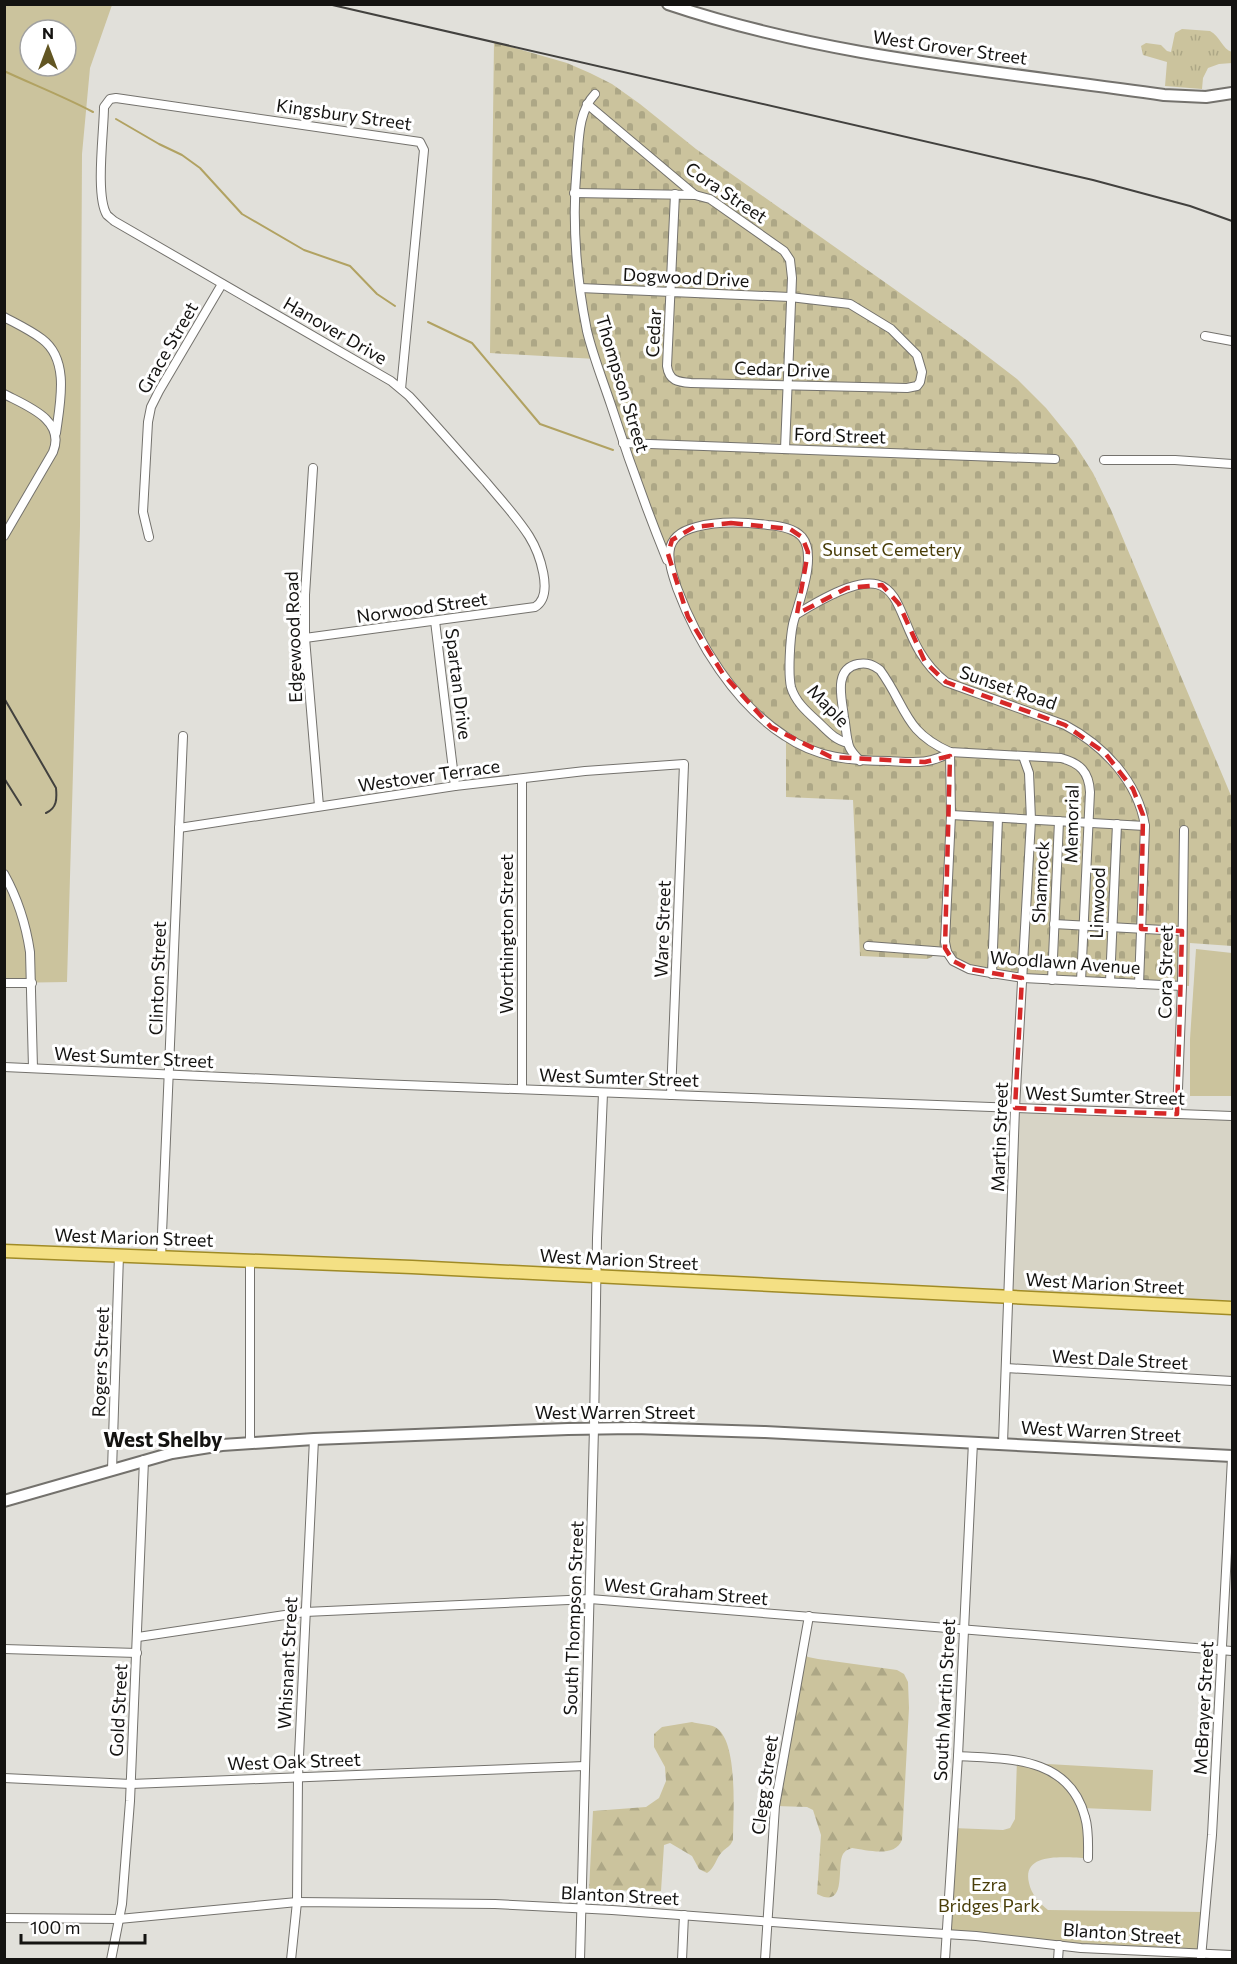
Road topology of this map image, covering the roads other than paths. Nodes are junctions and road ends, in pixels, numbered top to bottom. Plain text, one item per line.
1 (668, 4) edge
2 (1233, 93) edge
3 (595, 94) dead end
4 (587, 104) junction
5 (104, 119) joint
6 (574, 193) junction
7 (675, 194) junction
8 (695, 195) junction
9 (222, 284) junction
10 (580, 288) junction
11 (671, 292) junction
12 (790, 297) junction
13 (4, 317) edge
14 (1205, 336) dead end
15 (1233, 341) edge
16 (692, 383) joint
17 (787, 385) junction
18 (402, 389) junction
19 (4, 394) edge
20 (56, 434) junction
21 (623, 443) junction
22 (785, 449) junction
23 (1054, 459) dead end
24 (1104, 460) dead end
25 (1233, 464) edge
26 (313, 468) dead end
27 (4, 536) edge
28 (149, 537) dead end
29 (672, 572) junction
30 (542, 603) joint
31 (797, 614) junction
32 (435, 621) junction
33 (305, 638) junction
34 (183, 735) dead end
35 (848, 743) junction
36 (950, 752) junction
37 (1023, 756) junction
38 (860, 761) junction
39 (684, 764) joint
40 (522, 779) junction
41 (455, 786) junction
42 (319, 806) junction
43 (951, 815) junction
44 (998, 818) junction
45 (1031, 820) junction
46 (1059, 821) junction
47 (1088, 823) junction
48 (1117, 824) junction
49 (1144, 826) junction
50 (179, 828) junction
51 (1184, 830) dead end
52 (4, 874) edge
53 (1054, 924) junction
54 (1083, 926) junction
55 (1112, 927) junction
56 (1141, 929) junction
57 (1182, 931) junction
58 (868, 946) dead end
59 (947, 952) junction
60 (992, 974) junction
61 (1023, 978) junction
62 (1052, 980) junction
63 (1081, 981) junction
64 (1110, 982) junction
65 (4, 983) edge
66 (32, 983) junction
67 (1138, 984) junction
68 (1182, 986) junction
69 (4, 1067) edge
70 (33, 1068) junction
71 (169, 1074) junction
72 (522, 1089) junction
73 (603, 1093) junction
74 (671, 1095) junction
75 (1016, 1108) junction
76 (1177, 1114) junction
77 (1233, 1116) edge
78 (4, 1251) edge
79 (119, 1255) junction
80 (161, 1257) junction
81 (250, 1261) junction
82 (597, 1277) junction
83 (1009, 1297) junction
84 (1233, 1308) edge
85 (1006, 1368) junction
86 (1233, 1381) edge
87 (594, 1428) junction
88 (314, 1439) junction
89 (973, 1442) junction
90 (250, 1443) junction
91 (1003, 1443) junction
92 (1233, 1457) edge
93 (144, 1460) junction
94 (112, 1470) junction
95 (4, 1501) edge
96 (590, 1599) junction
97 (305, 1612) junction
98 (809, 1617) junction
99 (964, 1629) junction
100 (138, 1637) junction
101 (4, 1649) edge
102 (1222, 1650) junction
103 (1233, 1651) edge
104 (137, 1653) junction
105 (958, 1756) junction
106 (585, 1766) junction
107 (298, 1777) junction
108 (4, 1778) edge
109 (131, 1784) junction
110 (1088, 1858) dead end
111 (297, 1902) junction
112 (581, 1908) junction
113 (684, 1915) junction
114 (4, 1918) edge
115 (119, 1919) junction
116 (767, 1922) junction
117 (945, 1934) junction
118 (1059, 1945) junction
119 (1233, 1955) edge
120 (1201, 1957) edge
121 (111, 1959) edge
122 (291, 1959) edge
123 (580, 1959) edge
124 (682, 1959) edge
125 (765, 1959) edge
126 (945, 1959) edge
127 (1058, 1959) edge

1 - 2 main road, West Grover Street
3 - 4 street, Thompson Street
4 - 6 street, Thompson Street
4 - 8 street, Cora Street
5 - 9 street, Hanover Drive
5 - 18 street, Kingsbury Street
6 - 7 street
6 - 10 street, Thompson Street
7 - 8 street
7 - 11 street, Cedar
8 - 12 street, Cora Street
9 - 18 street, Hanover Drive
9 - 28 street, Grace Street
10 - 11 street, Dogwood Drive
10 - 21 street, Thompson Street
11 - 12 street, Dogwood Drive
11 - 16 street, Cedar
12 - 17 street, Cora Street
12 - 17 street, Cedar Drive
13 - 20 street
14 - 15 street
16 - 17 street, Cedar Drive
17 - 22 street, Cora Street
18 - 30 street, Hanover Drive
19 - 20 street
20 - 27 street
21 - 22 street, Ford Street
21 - 29 street, Thompson Street
22 - 23 street, Ford Street
24 - 25 street
26 - 33 street, Edgewood Road
29 - 31 street, Thompson Street
29 - 38 street, Thompson Street
30 - 32 street, Norwood Street
31 - 35 street, Maple
31 - 49 street, Sunset Road
32 - 33 street, Norwood Street
32 - 41 street, Spartan Drive
33 - 42 street, Edgewood Road
34 - 50 street, Clinton Street
35 - 36 street
35 - 38 street
36 - 37 street, Memorial
36 - 38 street, Thompson Street
36 - 43 street
37 - 45 street, Martin Street
37 - 47 street, Memorial
39 - 40 street, Westover Terrace
39 - 74 street, Ware Street
40 - 41 street, Westover Terrace
40 - 72 street, Worthington Street
41 - 42 street, Westover Terrace
42 - 50 street, Westover Terrace
43 - 44 street
43 - 59 street
44 - 45 street
44 - 60 street
45 - 46 street
45 - 61 street, Martin Street
46 - 47 street
46 - 53 street, Shamrock
47 - 48 street
47 - 54 street, Memorial
48 - 49 street
48 - 55 street, Linwood
49 - 56 street
50 - 71 street, Clinton Street
51 - 57 street, Cora Street
52 - 66 street
53 - 54 street
53 - 62 street, Shamrock
54 - 55 street
54 - 63 street, Memorial
55 - 56 street
55 - 64 street, Linwood
56 - 57 street
56 - 67 street
57 - 68 street, Cora Street
58 - 59 street
59 - 60 street, Woodlawn Avenue
60 - 61 street, Woodlawn Avenue
61 - 62 street, Woodlawn Avenue
61 - 75 street, Martin Street
62 - 63 street, Woodlawn Avenue
63 - 64 street, Woodlawn Avenue
64 - 67 street, Woodlawn Avenue
65 - 66 street
66 - 70 street
67 - 68 street, Woodlawn Avenue
68 - 76 street, Cora Street
69 - 70 street, West Sumter Street
70 - 71 street, West Sumter Street
71 - 72 street, West Sumter Street
71 - 80 street, Clinton Street
72 - 73 street, West Sumter Street
73 - 74 street, West Sumter Street
73 - 82 street, South Thompson Street
74 - 75 street, West Sumter Street
75 - 76 street, West Sumter Street
75 - 83 street, Martin Street
76 - 77 street, West Sumter Street
78 - 79 main road, West Marion Street
79 - 80 main road, West Marion Street
79 - 94 street, Rogers Street
80 - 81 main road, West Marion Street
81 - 82 main road, West Marion Street
81 - 90 street
82 - 83 main road, West Marion Street
82 - 87 street, South Thompson Street
83 - 84 main road, West Marion Street
83 - 85 street
85 - 86 street, West Dale Street
85 - 91 street
87 - 88 main road, West Warren Street
87 - 89 main road, West Warren Street
87 - 96 street, South Thompson Street
88 - 90 main road, West Warren Street
88 - 97 street, Whisnant Street
89 - 91 main road, West Warren Street
89 - 99 street, South Martin Street
90 - 93 main road, West Warren Street
91 - 92 main road, West Warren Street
92 - 102 street, McBrayer Street
93 - 94 main road, West Warren Street
93 - 100 street, Gold Street
94 - 95 main road, West Warren Street
96 - 97 street, West Graham Street
96 - 98 street, West Graham Street
96 - 106 street, South Thompson Street
97 - 100 street, West Graham Street
97 - 107 street, Whisnant Street
98 - 99 street, West Graham Street
98 - 116 street, Clegg Street
99 - 102 street, West Graham Street
99 - 105 street, South Martin Street
100 - 104 street, Gold Street
101 - 104 street
102 - 103 street, West Graham Street
102 - 120 street, McBrayer Street
104 - 109 street, Gold Street
105 - 110 street
105 - 117 street, South Martin Street
106 - 107 street, West Oak Street
106 - 112 street, South Thompson Street
107 - 109 street, West Oak Street
107 - 111 street, Whisnant Street
108 - 109 street, West Oak Street
109 - 115 street, Gold Street
111 - 112 street, Blanton Street
111 - 115 street, Blanton Street
111 - 122 street, Whisnant Street
112 - 113 street, Blanton Street
112 - 123 street, South Thompson Street
113 - 116 street, Blanton Street
113 - 124 street
114 - 115 street, Blanton Street
115 - 121 street, Gold Street
116 - 117 street, Blanton Street
116 - 125 street, Clegg Street
117 - 118 street, Blanton Street
117 - 126 street, South Martin Street
118 - 120 street, Blanton Street
118 - 127 street
119 - 120 street, Blanton Street

